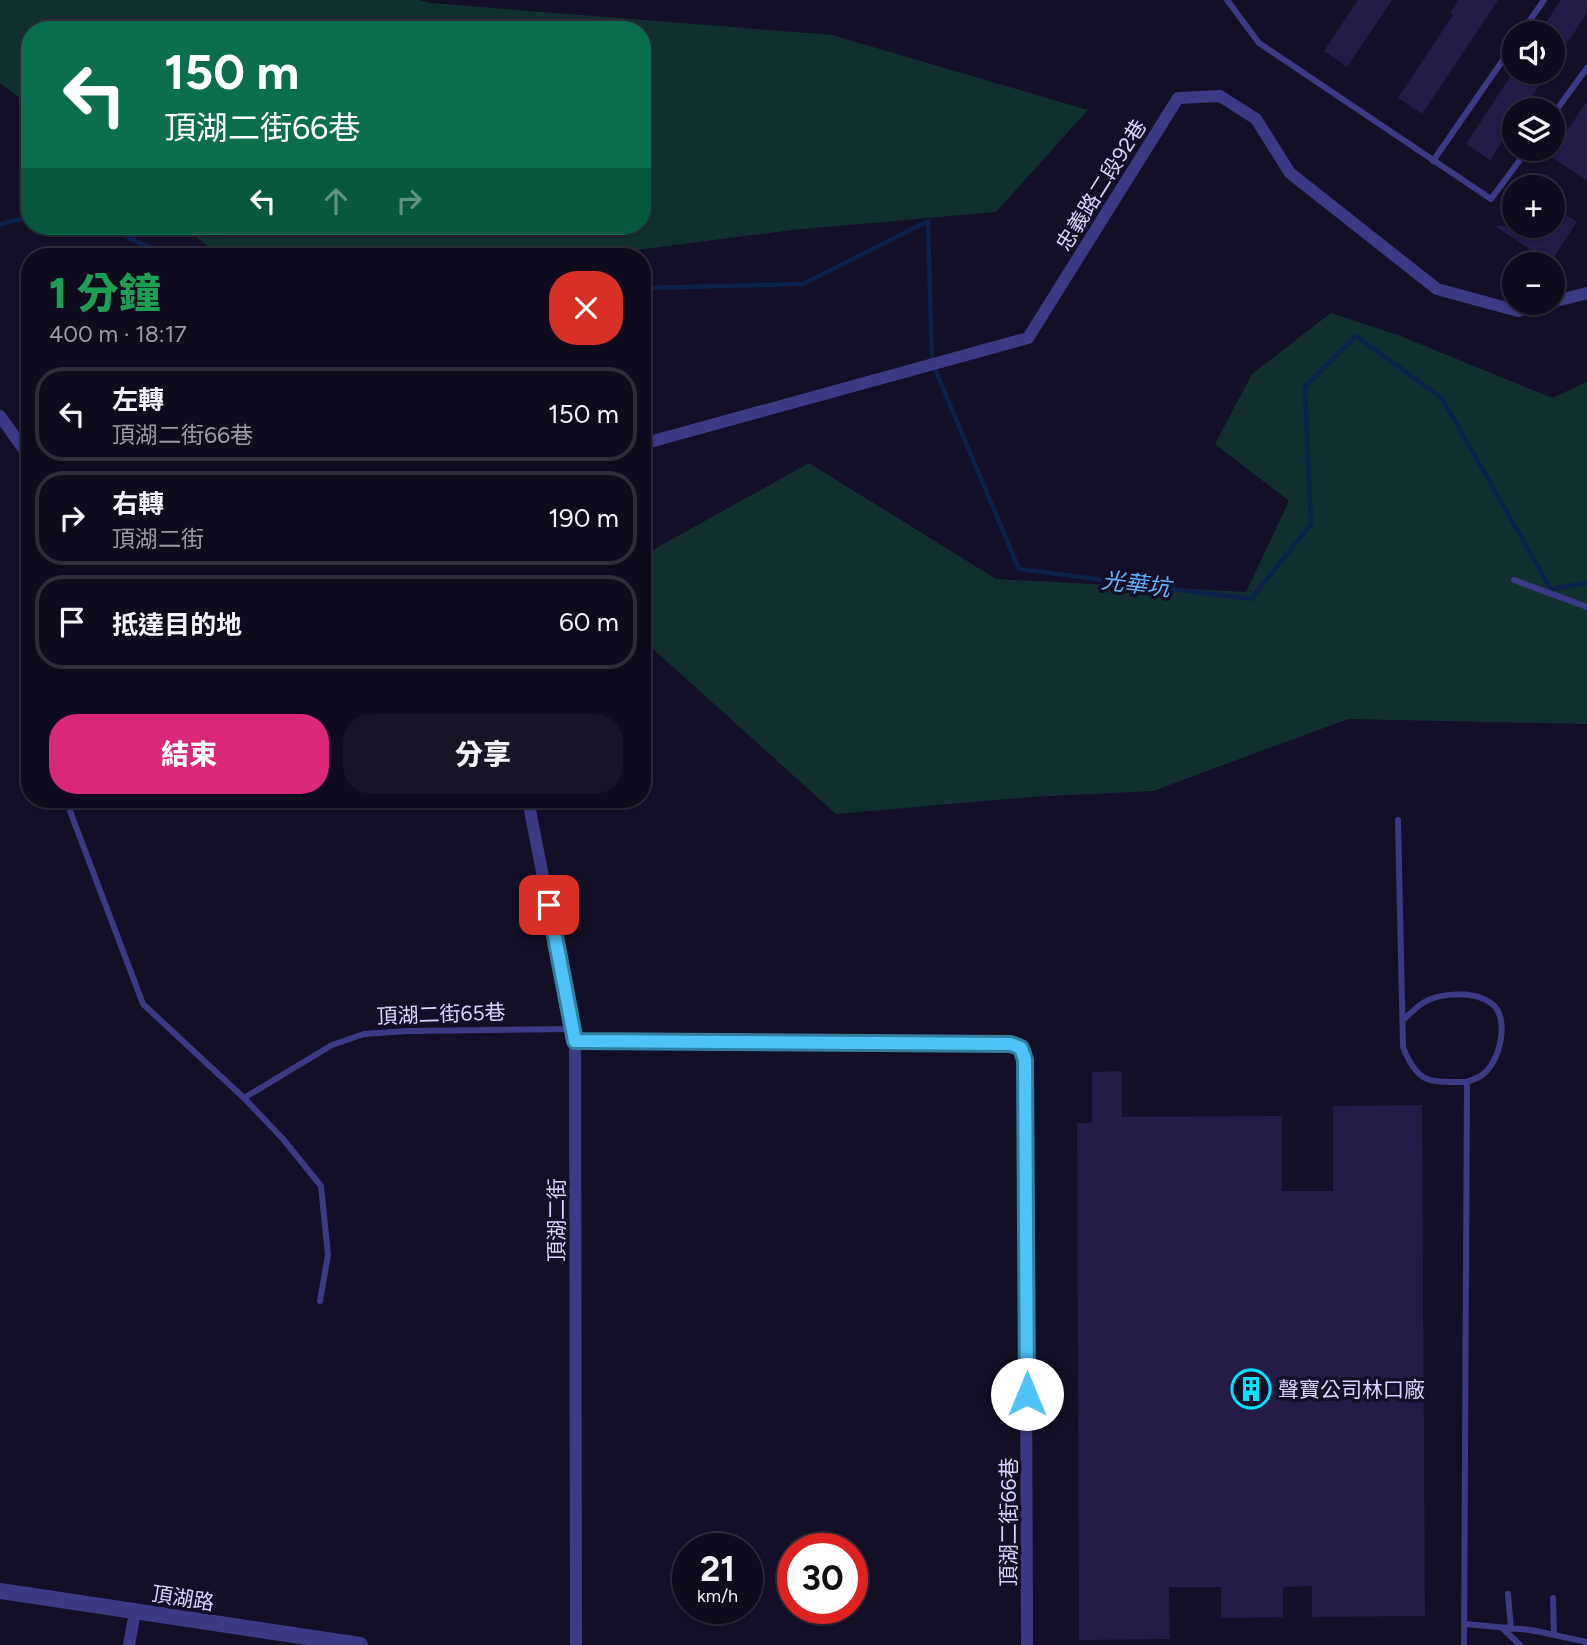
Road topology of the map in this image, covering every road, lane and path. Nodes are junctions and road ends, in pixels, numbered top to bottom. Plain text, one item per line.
1 (1227, 0) edge
2 (1544, 0) edge
3 (1529, 21) edge
4 (1502, 61) edge
5 (1587, 68) edge
6 (1565, 98) edge
7 (1433, 161) junction
8 (1519, 161) edge
9 (1587, 293) edge
10 (1565, 299) edge
11 (1502, 307) edge
12 (0, 416) edge
13 (651, 442) edge
14 (21, 445) edge
15 (1514, 580) dead end
16 (1587, 607) edge
17 (69, 808) edge
18 (530, 808) edge
19 (1398, 820) dead end
20 (1402, 1020) junction
21 (573, 1035) junction
22 (1467, 1082) junction
23 (244, 1098) junction
24 (320, 1301) dead end
25 (0, 1591) edge
26 (1508, 1594) dead end
27 (1553, 1598) dead end
28 (135, 1612) junction
29 (1465, 1624) junction
30 (1502, 1628) junction
31 (1511, 1629) junction
32 (1554, 1635) junction
33 (1587, 1642) edge
34 (129, 1645) edge
35 (360, 1645) edge
36 (576, 1645) edge
37 (1027, 1645) edge
38 (1464, 1645) edge
39 (1520, 1645) edge

1 - 7 lane
2 - 3 lane
4 - 7 lane
5 - 6 lane
7 - 8 lane
9 - 10 street, 忠義路二段92巷
11 - 13 street, 忠義路二段92巷
12 - 14 street
15 - 16 lane
17 - 23 lane
18 - 21 street, 頂湖二街
19 - 20 lane
20 - 22 lane
20 - 22 lane
21 - 23 lane, 頂湖二街65巷
21 - 36 street, 頂湖二街
21 - 37 street, 頂湖二街66巷
22 - 29 lane
23 - 24 lane
25 - 28 street, 頂湖路
26 - 31 lane
27 - 32 lane
28 - 34 street
28 - 35 street, 頂湖路
29 - 30 lane
29 - 38 lane
30 - 31 lane
30 - 39 lane
31 - 32 lane
32 - 33 lane

